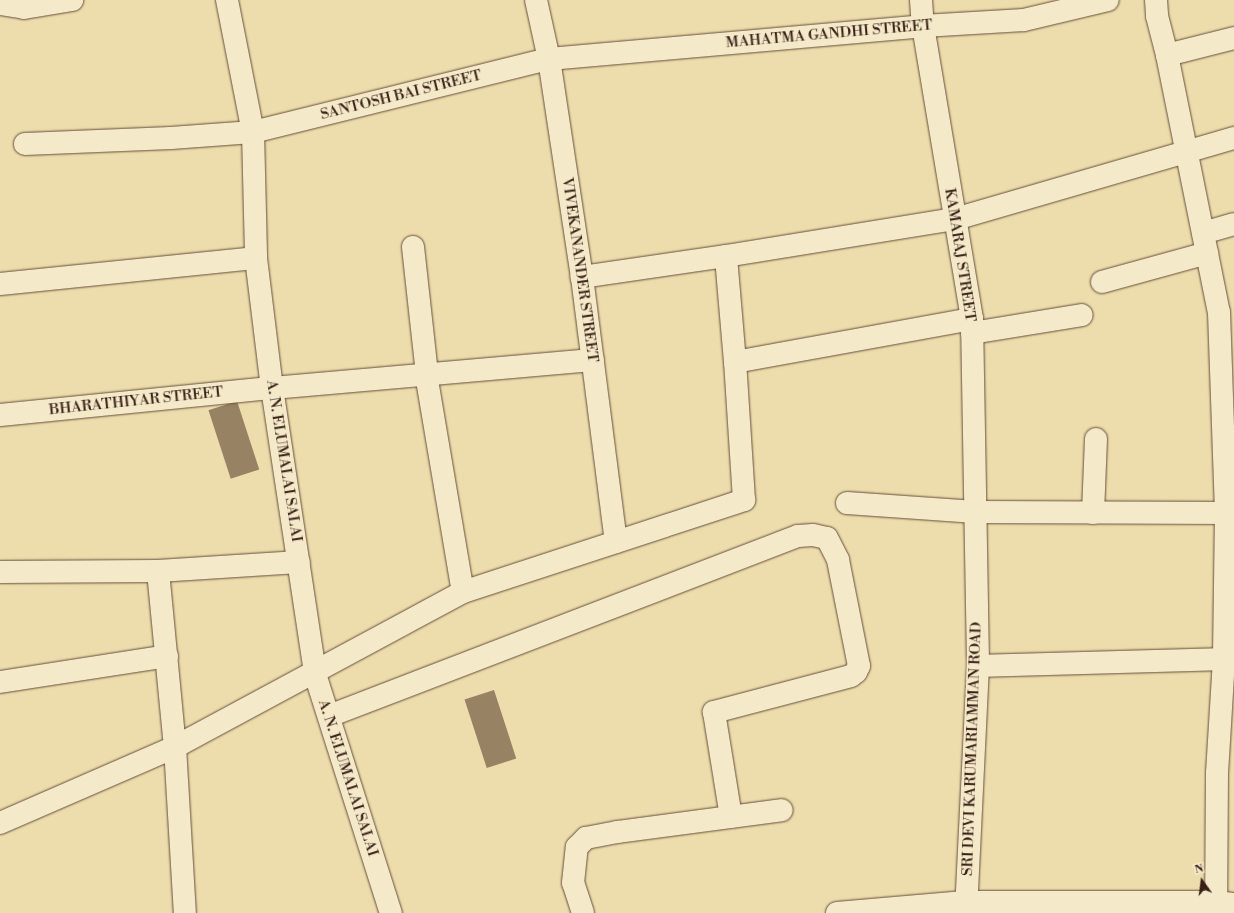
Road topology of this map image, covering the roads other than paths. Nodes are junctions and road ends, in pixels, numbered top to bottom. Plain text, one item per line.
1 (72, 0) edge
2 (227, 0) edge
3 (536, 0) edge
4 (922, 0) edge
5 (1108, 0) edge
6 (1156, 0) edge
7 (0, 4) edge
8 (923, 26) junction
9 (1234, 38) edge
10 (1167, 55) junction
11 (549, 58) junction
12 (253, 132) junction
13 (1234, 138) edge
14 (25, 144) dead end
15 (1186, 152) junction
16 (955, 219) junction
17 (1234, 224) edge
18 (1205, 243) junction
19 (413, 247) dead end
20 (726, 256) junction
21 (256, 258) junction
22 (582, 277) junction
23 (1102, 282) dead end
24 (0, 284) edge
25 (1227, 310) edge
26 (1082, 315) dead end
27 (972, 326) junction
28 (593, 360) junction
29 (736, 362) junction
30 (426, 374) junction
31 (272, 388) junction
32 (1228, 406) edge
33 (0, 415) edge
34 (1096, 439) dead end
35 (847, 503) dead end
36 (976, 512) junction
37 (1093, 512) junction
38 (1230, 513) edge
39 (616, 542) junction
40 (299, 562) junction
41 (158, 570) junction
42 (0, 572) edge
43 (463, 592) junction
44 (167, 656) junction
45 (1229, 659) edge
46 (978, 666) junction
47 (315, 674) junction
48 (0, 682) edge
49 (329, 716) junction
50 (175, 747) junction
51 (1225, 773) edge
52 (782, 810) dead end
53 (731, 817) junction
54 (0, 822) edge
55 (1222, 906) edge
56 (965, 908) edge
57 (184, 913) edge
58 (391, 913) edge
59 (583, 913) edge
60 (838, 913) edge

1 - 7 street
2 - 12 street, A. N. ELUMALAI SALAI
3 - 11 street, VIVEKANANDER STREET
4 - 8 street, KAMARAJ STREET
5 - 8 street, MAHATMA GANDHI STREET
6 - 10 street
8 - 11 street, MAHATMA GANDHI STREET
8 - 16 street, KAMARAJ STREET
9 - 10 street
10 - 15 street
11 - 12 street, SANTOSH BAI STREET
11 - 22 street, VIVEKANANDER STREET
12 - 14 street, SANTOSH BAI STREET
12 - 21 street, A. N. ELUMALAI SALAI
13 - 15 street
15 - 16 street
15 - 18 street
16 - 20 street
16 - 27 street, KAMARAJ STREET
17 - 18 street
18 - 23 street
18 - 25 street
19 - 30 street
20 - 22 street
20 - 29 street
21 - 24 street
21 - 31 street, A. N. ELUMALAI SALAI
22 - 28 street, VIVEKANANDER STREET
25 - 32 street
26 - 27 street
27 - 29 street
27 - 36 street, KAMARAJ STREET
28 - 30 street, BHARATHIYAR STREET
28 - 39 street, VIVEKANANDER STREET
29 - 39 street
30 - 31 street, BHARATHIYAR STREET
30 - 43 street
31 - 33 street, BHARATHIYAR STREET
31 - 40 street, A. N. ELUMALAI SALAI
32 - 38 street
34 - 37 street
35 - 36 street
36 - 37 street
36 - 46 street, SRI DEVI KARUMARIAMMAN ROAD
37 - 38 street
38 - 45 street
39 - 43 street
40 - 41 street
40 - 47 street, A. N. ELUMALAI SALAI
41 - 42 street
41 - 44 street
43 - 47 street
44 - 48 street
44 - 50 street
45 - 46 street
45 - 51 street
46 - 56 street, SRI DEVI KARUMARIAMMAN ROAD
47 - 49 street, A. N. ELUMALAI SALAI
47 - 50 street
49 - 53 street
49 - 58 street, A. N. ELUMALAI SALAI
50 - 54 street
50 - 57 street
51 - 55 street
52 - 53 street
53 - 59 street
55 - 56 street
56 - 60 street

